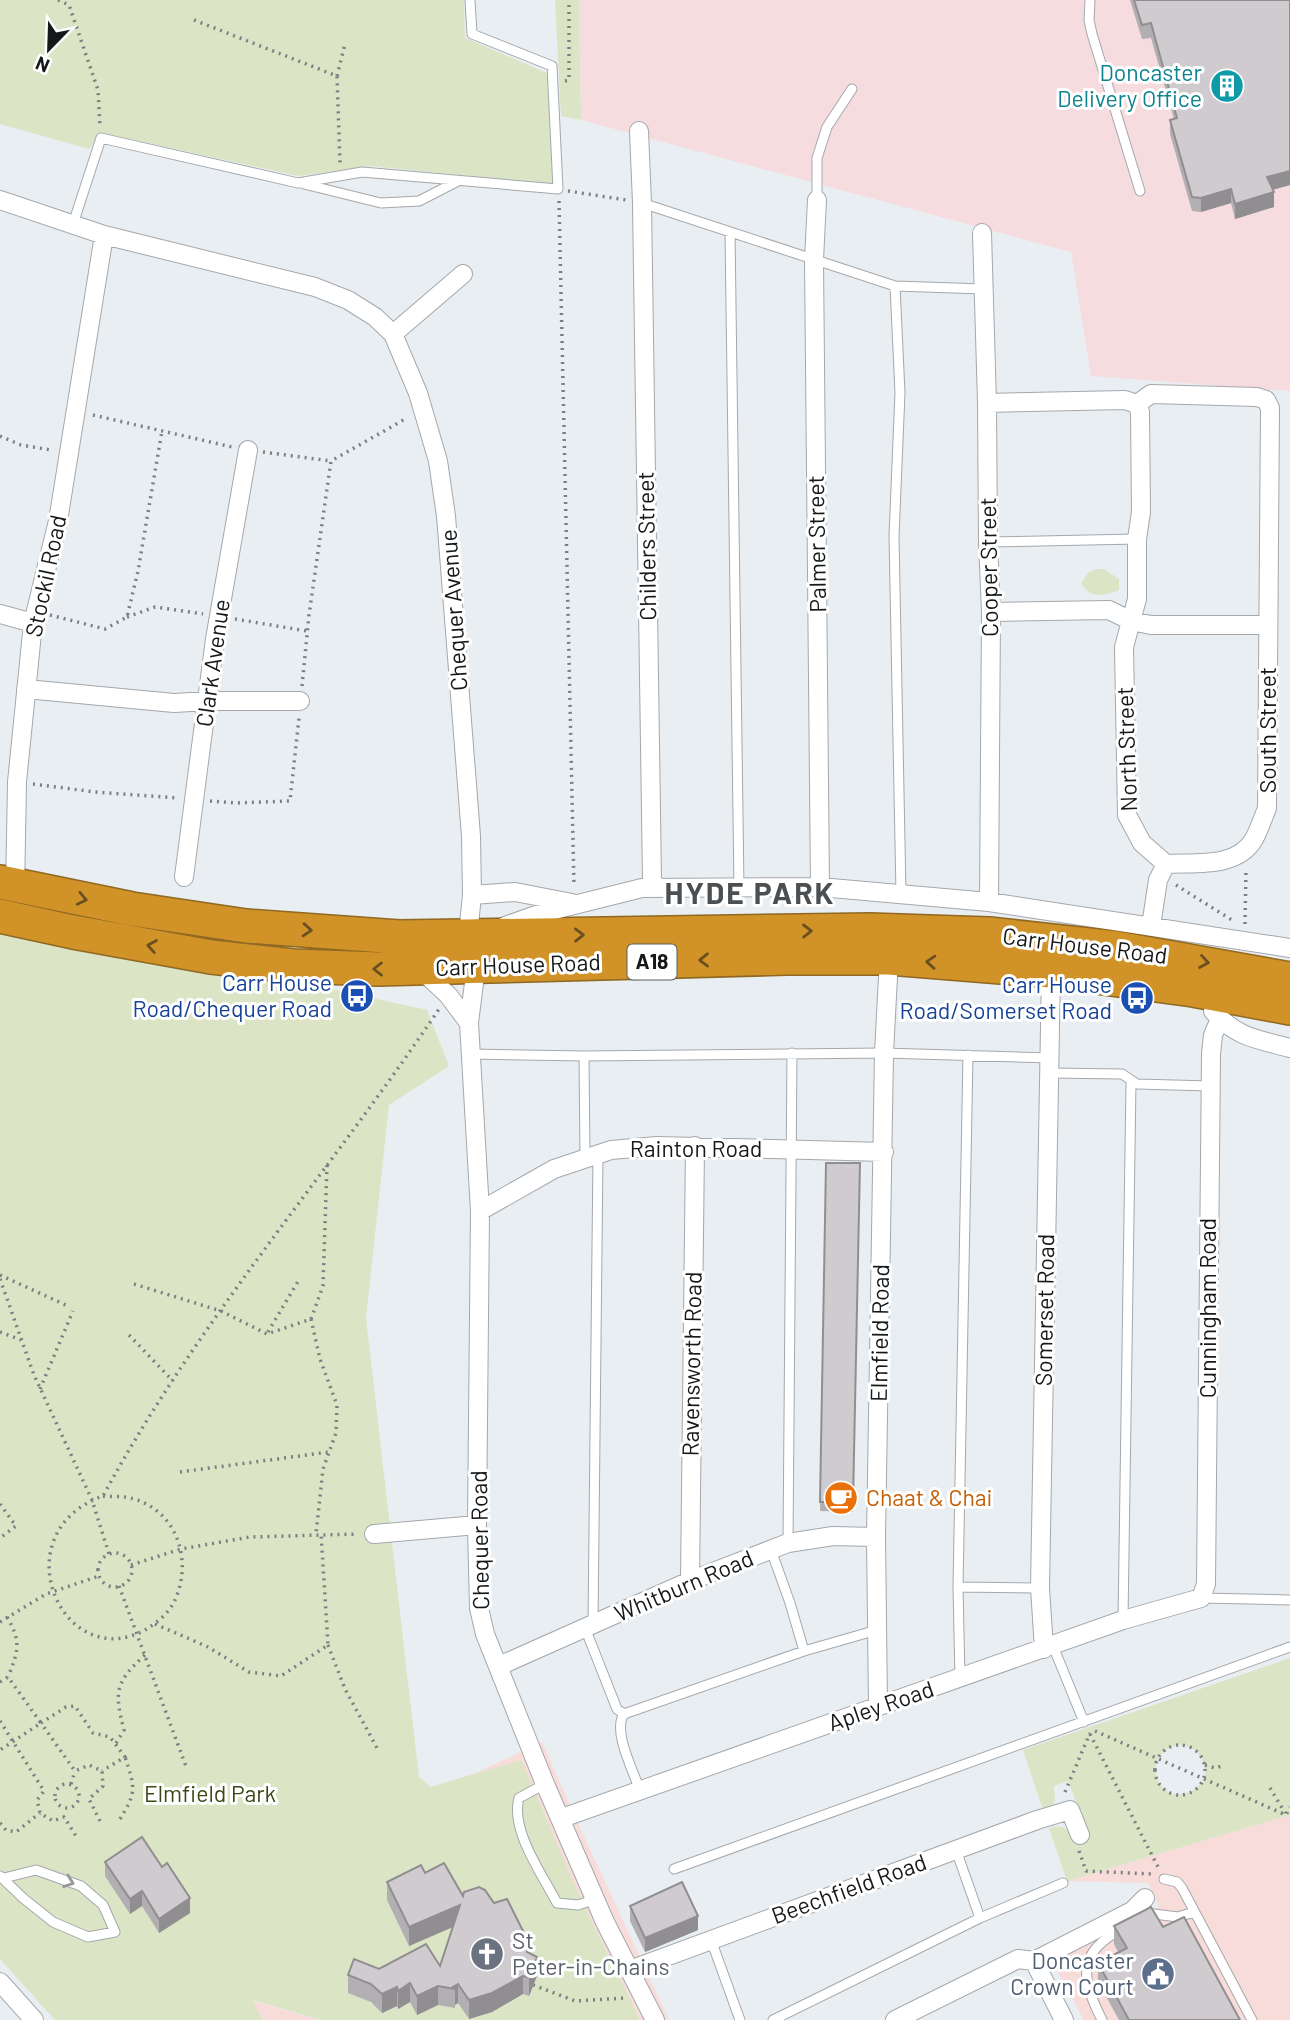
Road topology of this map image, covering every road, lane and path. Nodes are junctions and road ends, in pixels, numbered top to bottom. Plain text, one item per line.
1 (58, 0) edge
2 (470, 0) edge
3 (569, 0) edge
4 (1090, 0) edge
5 (69, 2) edge
6 (194, 20) dead end
7 (345, 44) dead end
8 (337, 76) junction
9 (553, 85) junction
10 (852, 89) dead end
11 (639, 131) dead end
12 (101, 138) junction
13 (340, 176) junction
14 (459, 180) junction
15 (298, 183) junction
16 (558, 189) junction
17 (1140, 191) dead end
18 (0, 200) edge
19 (817, 200) joint
20 (642, 203) junction
21 (73, 224) junction
22 (730, 232) junction
23 (982, 233) dead end
24 (104, 234) junction
25 (814, 260) junction
26 (463, 274) dead end
27 (895, 286) junction
28 (983, 289) junction
29 (393, 334) junction
30 (988, 403) junction
31 (1137, 404) junction
32 (423, 409) junction
33 (77, 411) junction
34 (162, 431) junction
35 (0, 436) edge
36 (248, 450) junction
37 (71, 454) junction
38 (331, 461) junction
39 (1137, 539) junction
40 (988, 542) junction
41 (991, 612) junction
42 (0, 614) edge
43 (34, 617) junction
44 (1131, 621) junction
45 (1268, 625) junction
46 (26, 689) junction
47 (208, 701) junction
48 (300, 701) junction
49 (17, 782) junction
50 (194, 799) junction
51 (1246, 849) junction
52 (1163, 869) junction
53 (184, 877) dead end
54 (8, 884) edge
55 (656, 887) junction
56 (820, 887) junction
57 (740, 888) junction
58 (901, 894) junction
59 (472, 895) junction
60 (989, 902) junction
61 (575, 904) junction
62 (8, 918) edge
63 (1151, 926) junction
64 (473, 936) junction
65 (1290, 948) edge
66 (889, 958) junction
67 (476, 967) junction
68 (419, 968) junction
69 (1051, 971) junction
70 (1290, 979) edge
71 (1193, 990) junction
72 (448, 995) junction
73 (1290, 1008) edge
74 (1220, 1019) junction
75 (469, 1023) junction
76 (1290, 1048) edge
77 (792, 1053) junction
78 (884, 1053) junction
79 (472, 1054) junction
80 (968, 1055) junction
81 (584, 1056) junction
82 (1050, 1066) junction
83 (1131, 1082) junction
84 (1210, 1086) junction
85 (695, 1146) junction
86 (792, 1149) junction
87 (884, 1152) junction
88 (591, 1156) junction
89 (327, 1165) junction
90 (480, 1211) junction
91 (0, 1277) edge
92 (300, 1278) dead end
93 (134, 1284) dead end
94 (221, 1311) junction
95 (311, 1319) junction
96 (0, 1332) edge
97 (267, 1334) junction
98 (129, 1335) dead end
99 (22, 1340) junction
100 (173, 1381) junction
101 (40, 1389) junction
102 (329, 1452) junction
103 (180, 1472) dead end
104 (103, 1496) junction
105 (92, 1500) junction
106 (0, 1504) edge
107 (56, 1525) dead end
108 (477, 1525) junction
109 (319, 1534) junction
110 (374, 1534) joint
111 (876, 1537) junction
112 (0, 1538) edge
113 (779, 1547) junction
114 (181, 1549) junction
115 (109, 1553) junction
116 (131, 1564) junction
117 (99, 1576) junction
118 (690, 1581) junction
119 (44, 1586) dead end
120 (119, 1586) junction
121 (958, 1587) junction
122 (1040, 1588) junction
123 (46, 1594) junction
124 (1201, 1598) junction
125 (1290, 1600) edge
126 (50, 1602) dead end
127 (58, 1611) dead end
128 (7, 1617) junction
129 (1123, 1620) junction
130 (0, 1622) edge
131 (156, 1624) junction
132 (589, 1626) junction
133 (877, 1630) junction
134 (137, 1634) junction
135 (328, 1645) junction
136 (1290, 1647) edge
137 (1049, 1648) junction
138 (804, 1651) junction
139 (145, 1656) junction
140 (499, 1666) junction
141 (8, 1677) junction
142 (960, 1679) junction
143 (0, 1682) edge
144 (878, 1707) junction
145 (624, 1714) junction
146 (0, 1721) edge
147 (1084, 1722) junction
148 (41, 1723) junction
149 (1090, 1734) junction
150 (12, 1742) junction
151 (116, 1742) junction
152 (377, 1748) dead end
153 (0, 1750) edge
154 (125, 1758) junction
155 (1158, 1759) junction
156 (1205, 1765) junction
157 (1222, 1766) dead end
158 (187, 1769) dead end
159 (75, 1771) junction
160 (103, 1771) junction
161 (1205, 1780) junction
162 (71, 1784) junction
163 (545, 1784) junction
164 (1270, 1788) dead end
165 (44, 1791) junction
166 (640, 1791) junction
167 (1065, 1792) joint
168 (55, 1793) junction
169 (79, 1796) junction
170 (89, 1799) junction
171 (1290, 1807) edge
172 (66, 1809) junction
173 (1070, 1810) junction
174 (40, 1813) junction
175 (1286, 1815) junction
176 (64, 1817) junction
177 (562, 1818) junction
178 (120, 1819) dead end
179 (100, 1821) dead end
180 (0, 1823) edge
181 (1080, 1835) joint
182 (76, 1836) dead end
183 (956, 1850) junction
184 (674, 1869) dead end
185 (2, 1877) edge
186 (1164, 1879) junction
187 (1063, 1883) dead end
188 (1145, 1898) dead end
189 (596, 1899) junction
190 (1194, 1912) junction
191 (980, 1918) junction
192 (711, 1940) junction
193 (1034, 1961) junction
194 (630, 1970) junction
195 (0, 1982) edge
196 (534, 1985) edge
197 (628, 1998) dead end
198 (34, 2020) edge
199 (654, 2020) edge
200 (740, 2020) edge
201 (773, 2020) edge
202 (895, 2020) edge
203 (1064, 2020) edge
204 (1102, 2020) edge
205 (1252, 2020) edge

1 - 5 path
2 - 9 lane
3 - 9 path
4 - 17 lane
5 - 12 path
6 - 8 path
7 - 8 path
8 - 13 path
9 - 16 lane
10 - 19 lane
11 - 20 street, Childers Street
12 - 15 lane
12 - 21 lane
13 - 14 lane
13 - 15 lane
14 - 15 lane
14 - 16 lane
16 - 20 path
16 - 61 path
18 - 21 street, Chequer Avenue
19 - 25 street, Palmer Street
20 - 22 lane
20 - 55 street, Childers Street
21 - 24 street, Chequer Avenue
22 - 25 lane
22 - 57 lane
23 - 28 street, Cooper Street
24 - 29 street, Chequer Avenue
24 - 33 street, Stockil Road
25 - 27 lane
25 - 56 street, Palmer Street
26 - 29 street
27 - 28 lane
27 - 58 lane
28 - 30 street, Cooper Street
29 - 32 street, Chequer Avenue
30 - 31 street
30 - 40 street, Cooper Street
31 - 39 street, North Street
31 - 45 street, South Street
32 - 38 path
32 - 59 street, Chequer Avenue
33 - 34 path
33 - 37 street, Stockil Road
34 - 36 path
34 - 43 path
35 - 37 path
36 - 38 path
36 - 47 street, Clark Avenue
37 - 43 street, Stockil Road
38 - 48 path
39 - 40 lane
39 - 44 street, North Street
40 - 41 street, Cooper Street
41 - 44 street
41 - 60 street, Cooper Street
42 - 43 street
43 - 46 street, Stockil Road
44 - 45 street
44 - 52 street, North Street
45 - 51 street, South Street
46 - 47 street
46 - 49 street, Stockil Road
47 - 48 street
47 - 50 street, Clark Avenue
48 - 50 path
49 - 50 path
49 - 54 street, Stockil Road
50 - 53 street, Clark Avenue
51 - 52 street
51 - 52 path
52 - 63 street
54 - 62 street, Stockil Road
54 -> 64 highway, Carr House Road / A18
55 - 57 street
55 - 61 street
56 - 57 street
56 - 58 street
58 - 60 street
59 - 61 street
59 - 64 street, Chequer Avenue
60 - 63 street
61 - 64 street
68 -> 62 highway, Carr House Road / A18
63 - 65 street
64 -> 70 highway, Carr House Road / A18
66 -> 67 highway, Carr House Road / A18
69 -> 66 highway, Carr House Road / A18
66 - 78 street, Elmfield Road
67 - 68 highway, Carr House Road / A18
67 - 75 street, Chequer Road
68 - 72 street
69 - 71 highway, Carr House Road / A18
69 - 82 street, Somerset Road
71 - 73 highway, Carr House Road / A18
71 - 74 street
72 - 75 street
72 - 89 path
74 - 76 street
74 - 84 street, Cunningham Road
75 - 79 street, Chequer Road
77 - 78 lane
77 - 81 lane
77 - 86 lane
78 - 80 lane
78 - 87 street, Elmfield Road
79 - 81 lane
79 - 90 street, Chequer Road
80 - 82 lane
80 - 121 lane
81 - 88 lane
82 - 83 lane
82 - 122 street, Somerset Road
83 - 84 lane
83 - 129 lane
84 - 124 street, Cunningham Road
85 - 86 street, Rainton Road
85 - 88 street, Rainton Road
85 - 118 street, Ravensworth Road
86 - 87 street, Rainton Road
86 - 113 lane
87 - 111 street, Elmfield Road
88 - 90 street, Rainton Road
88 - 132 lane
89 - 94 path
89 - 95 path
90 - 108 street, Chequer Road
91 - 99 path
91 - 101 path
92 - 97 path
93 - 94 path
94 - 97 path
94 - 100 path
95 - 97 path
95 - 102 path
96 - 99 path
98 - 100 path
99 - 101 path
100 - 104 path
101 - 105 path
102 - 103 path
102 - 109 path
104 - 105 path
104 - 114 path
105 - 107 path
105 - 115 path
106 - 112 path
108 - 110 street
108 - 140 street, Chequer Road
109 - 110 path
109 - 114 path
109 - 135 path
111 - 113 street, Whitburn Road
111 - 133 street, Elmfield Road
113 - 118 street, Whitburn Road
113 - 138 lane
114 - 116 path
114 - 131 path
115 - 116 path
115 - 117 path
116 - 120 path
117 - 120 path
117 - 123 path
118 - 132 street, Whitburn Road
119 - 123 path
120 - 134 path
121 - 122 lane
121 - 142 lane
122 - 137 street, Somerset Road
123 - 126 path
123 - 128 path
124 - 125 lane
124 - 129 street, Apley Road
127 - 134 path
128 - 130 path
128 - 141 path
129 - 137 street, Apley Road
131 - 134 path
131 - 135 path
132 - 140 street, Whitburn Road
132 - 145 lane
133 - 138 lane
133 - 144 street, Elmfield Road
134 - 139 path
135 - 152 path
136 - 147 lane
137 - 142 street, Apley Road
137 - 147 lane
138 - 145 lane
139 - 151 path
139 - 158 path
140 - 163 street, Chequer Road
141 - 143 path
141 - 148 path
142 - 144 street, Apley Road
144 - 166 street, Apley Road
145 - 166 lane
146 - 150 path
147 - 184 lane
148 - 150 path
148 - 151 path
148 - 159 path
149 - 155 path
149 - 167 path
149 - 186 path
150 - 153 path
150 - 165 path
151 - 154 path
154 - 160 path
154 - 178 path
155 - 156 path
155 - 161 path
155 - 161 path
156 - 157 path
156 - 161 path
159 - 160 path
159 - 162 path
160 - 170 path
161 - 175 path
162 - 168 path
162 - 169 path
163 - 177 street, Chequer Road
163 - 189 lane
164 - 175 path
165 - 168 path
165 - 174 path
166 - 177 street, Apley Road
167 - 173 street
168 - 172 path
169 - 170 path
169 - 172 path
170 - 179 path
171 - 175 path
172 - 176 path
173 - 181 street
173 - 183 street, Beechfield Road
174 - 176 path
174 - 180 path
176 - 182 path
177 - 189 street, Chequer Road
181 - 186 path
183 - 191 lane
183 - 192 street, Beechfield Road
185 -> 185 lane
186 - 190 lane
187 - 191 lane
188 - 193 street
189 - 194 street, Chequer Road
190 - 204 lane
190 - 205 lane
191 - 201 lane
192 - 194 street, Beechfield Road
192 - 200 lane
193 - 202 street
193 - 203 street
194 - 199 street, Chequer Road
195 - 198 street
196 - 197 path

